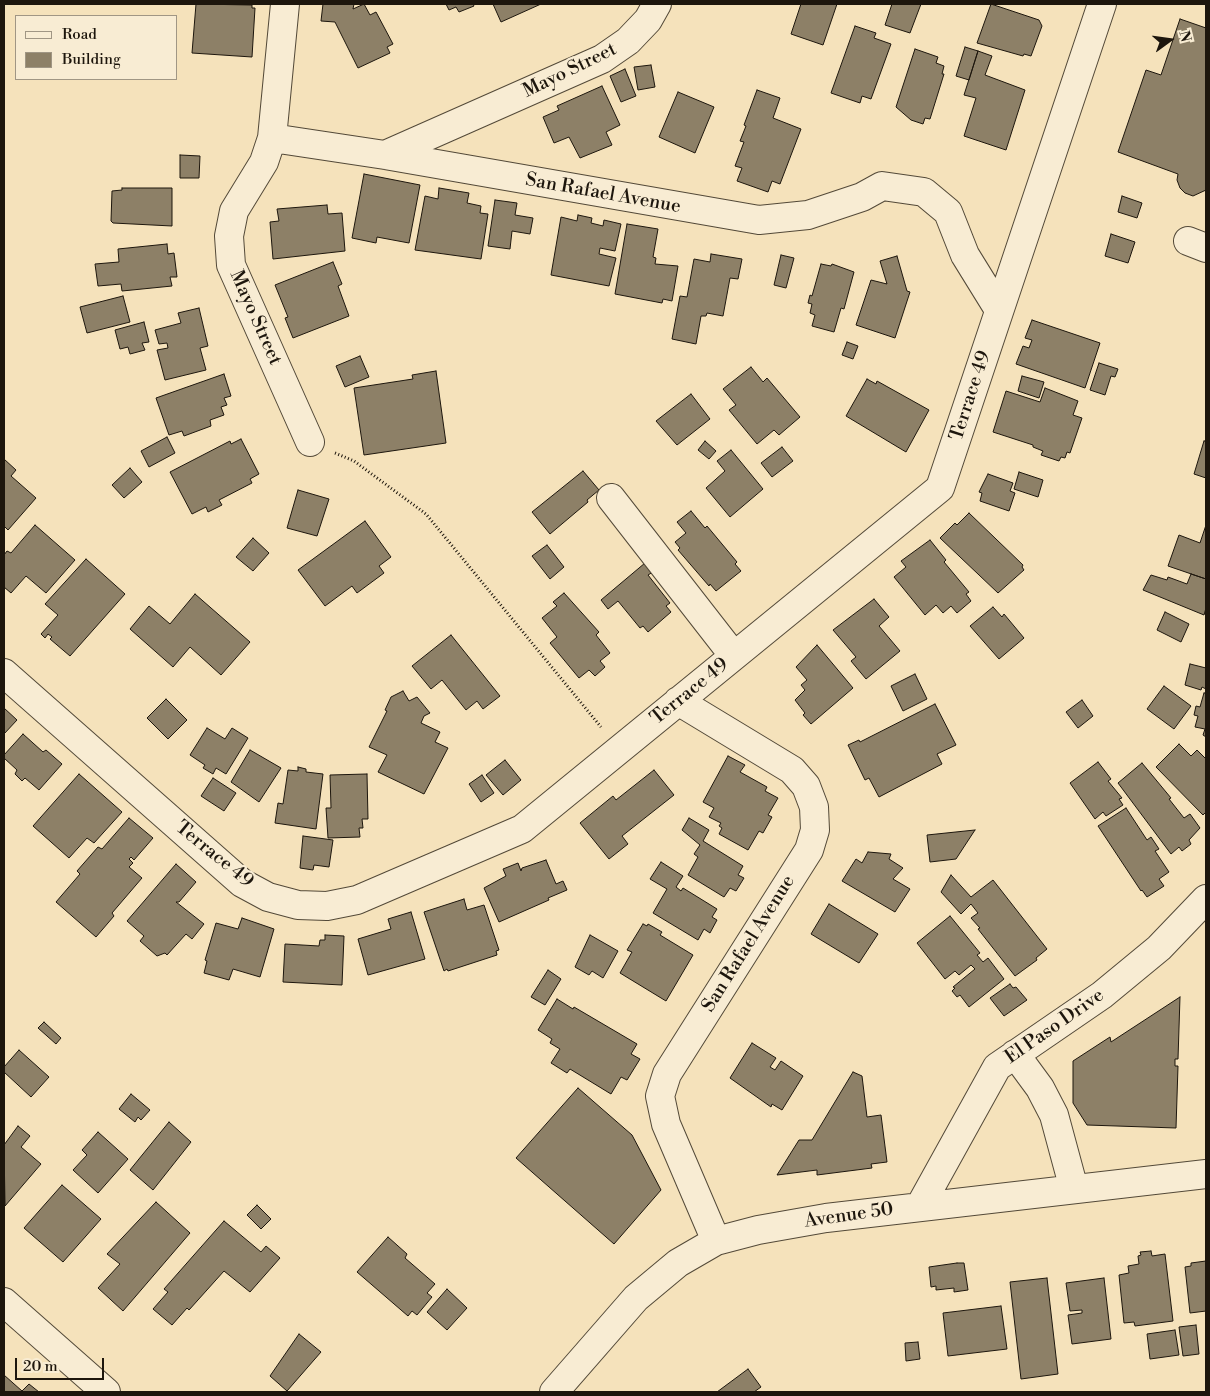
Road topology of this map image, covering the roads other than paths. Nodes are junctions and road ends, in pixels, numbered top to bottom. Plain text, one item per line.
1 (285, 4) edge
2 (656, 4) edge
3 (1102, 4) edge
4 (272, 138) junction
5 (385, 155) junction
6 (999, 310) junction
7 (310, 442) road end
8 (611, 498) dead end
9 (734, 656) junction
10 (4, 673) edge
11 (678, 701) junction
12 (1205, 905) edge
13 (1015, 1054) junction
14 (1206, 1174) edge
15 (1074, 1189) junction
16 (920, 1206) junction
17 (716, 1241) junction
18 (4, 1302) edge
19 (106, 1392) edge
20 (554, 1392) edge

1 - 4 street
2 - 5 street, Mayo Street
3 - 6 street, Terrace 49
4 - 5 street, San Rafael Avenue
4 - 7 street, Mayo Street
5 - 6 street, San Rafael Avenue
6 - 9 street, Terrace 49
8 - 9 street
9 - 11 street, Terrace 49
10 - 11 street, Terrace 49
11 - 17 street, San Rafael Avenue
12 - 13 street, El Paso Drive
13 - 15 street
13 - 16 street, El Paso Drive
14 - 15 street, Avenue 50
15 - 16 street, Avenue 50
16 - 17 street, Avenue 50
17 - 20 street, Avenue 50
18 - 19 street

